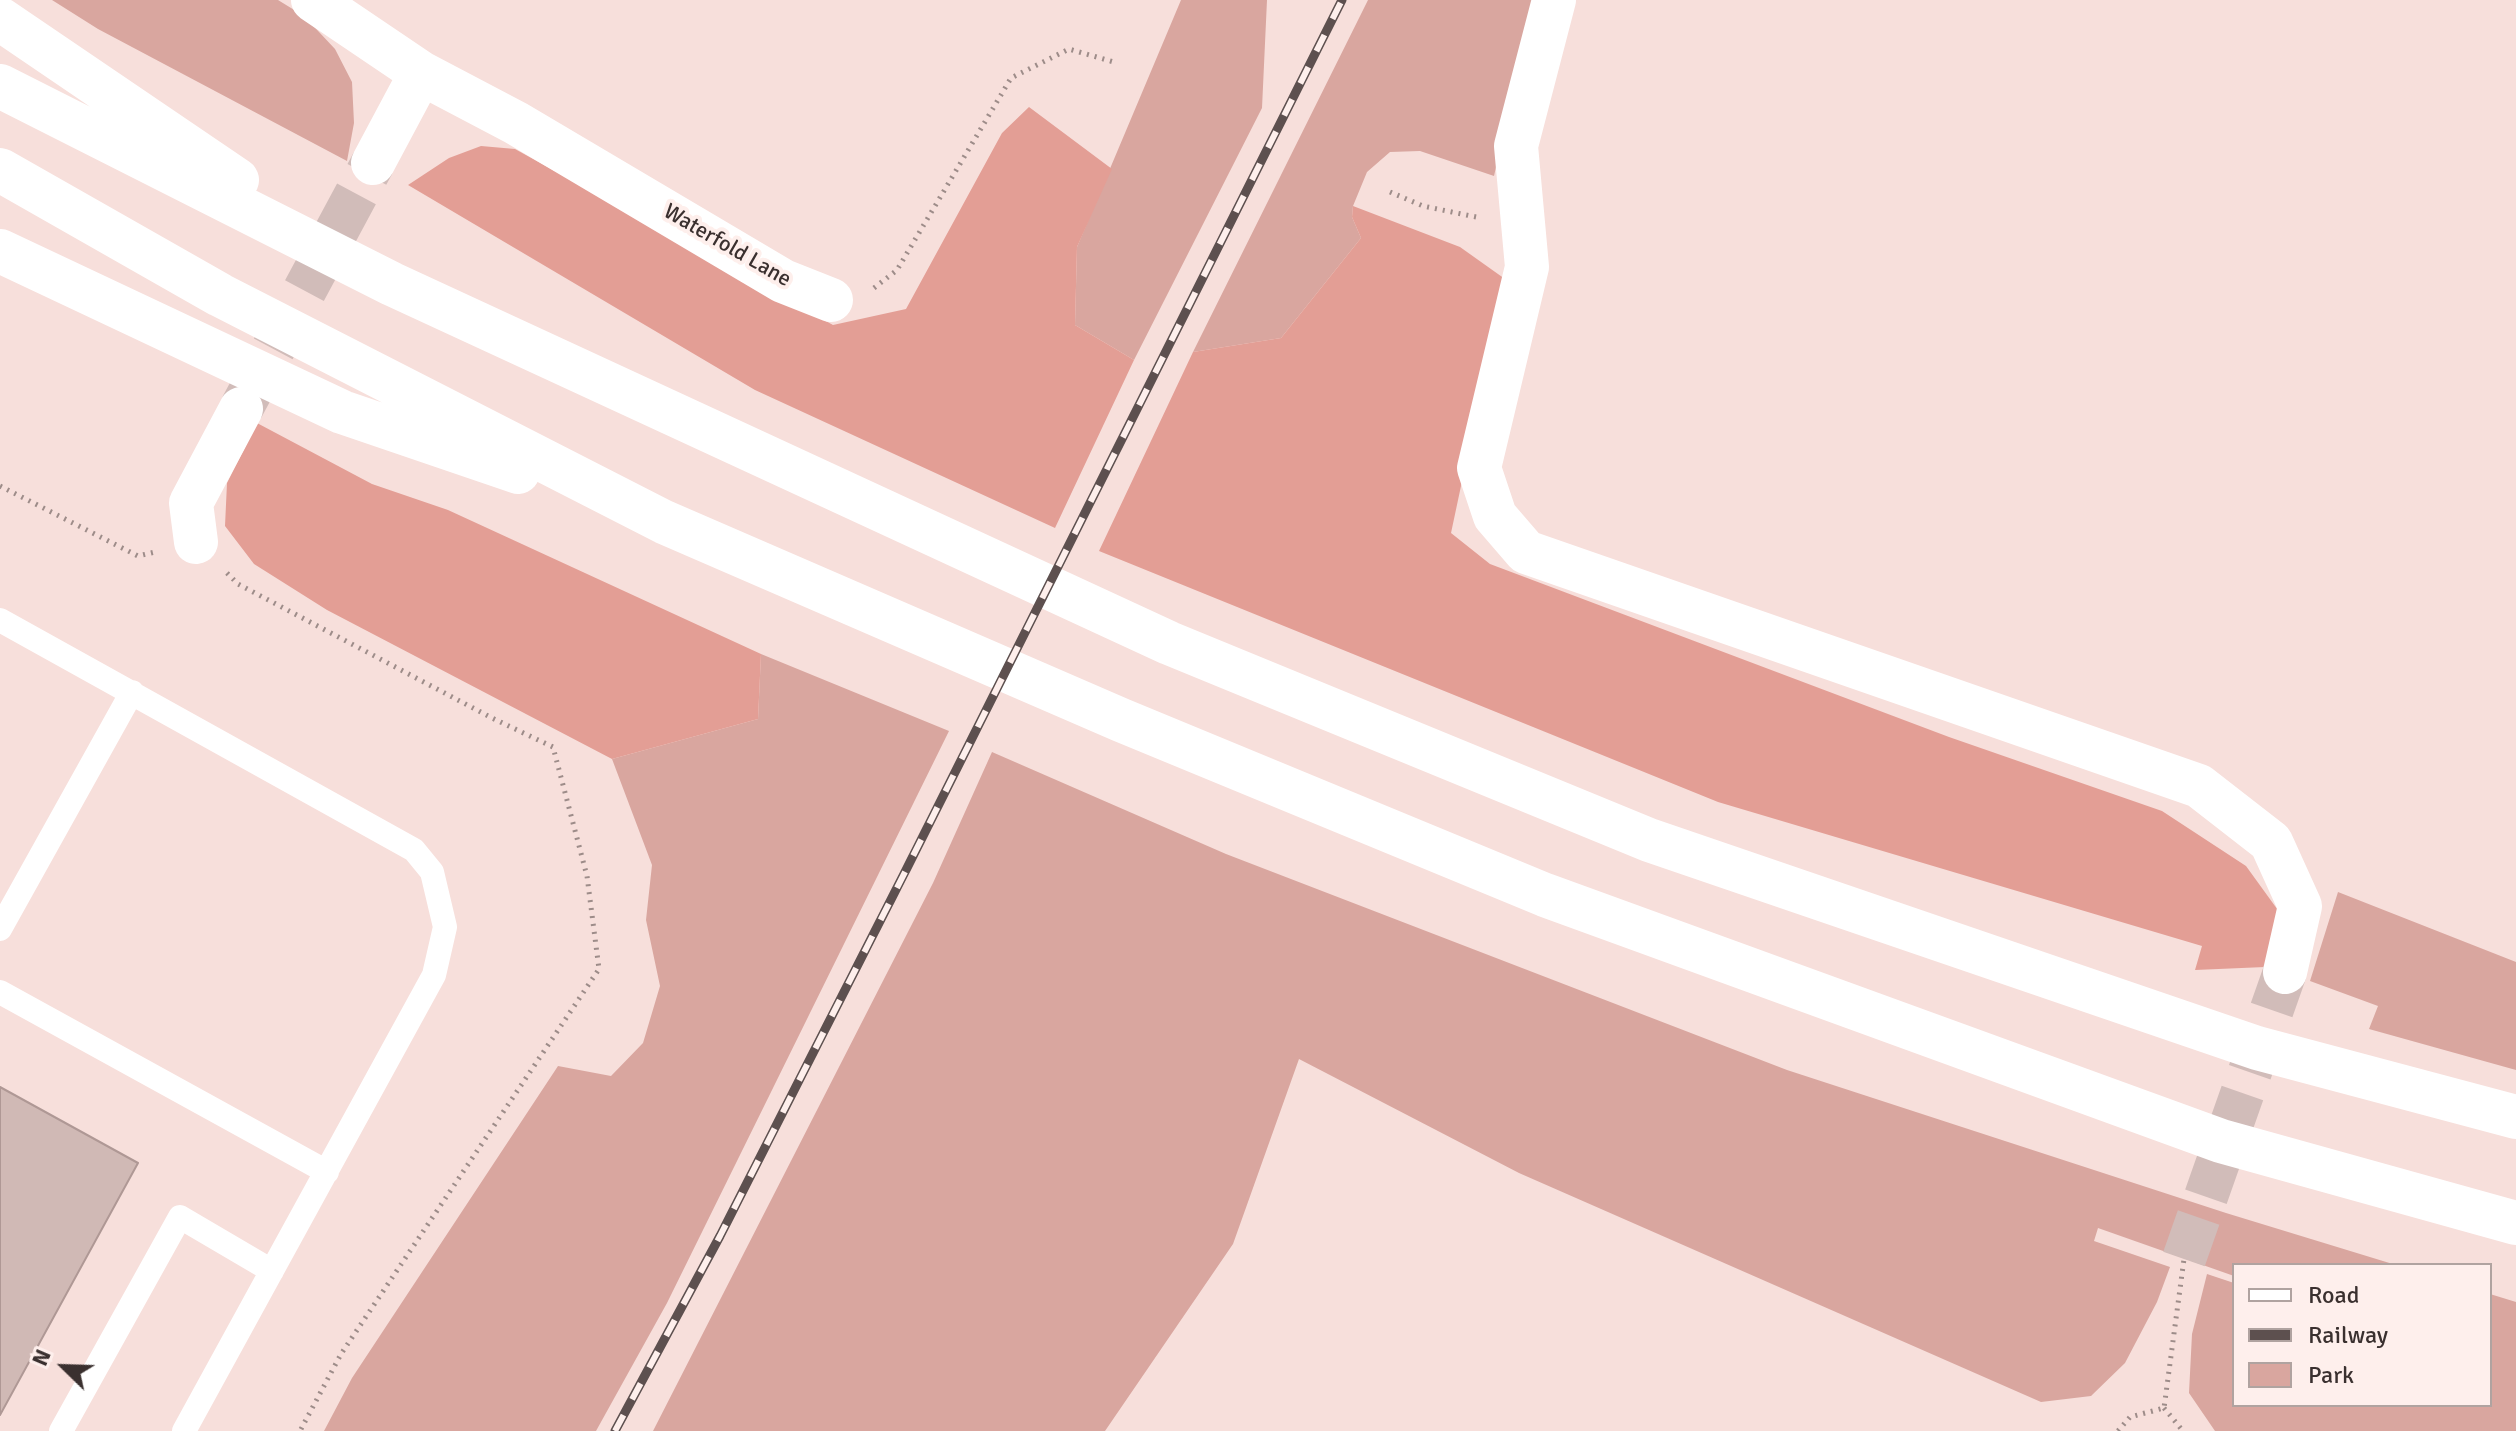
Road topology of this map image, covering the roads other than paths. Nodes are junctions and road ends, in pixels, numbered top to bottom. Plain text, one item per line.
1 (313, 0) edge
2 (1554, 0) edge
3 (0, 19) edge
4 (421, 73) junction
5 (0, 86) edge
6 (373, 163) tunnel mouth
7 (0, 170) edge
8 (0, 251) edge
9 (392, 284) junction
10 (831, 300) road end
11 (241, 409) tunnel mouth
12 (664, 522) junction
13 (196, 542) road end
14 (0, 620) edge
15 (132, 692) junction
16 (0, 929) edge
17 (2285, 972) tunnel mouth
18 (0, 992) edge
19 (2516, 1117) edge
20 (327, 1172) junction
21 (2516, 1223) edge
22 (272, 1271) junction
23 (61, 1431) edge
24 (184, 1431) edge

1 - 4 main road, Waterfold Lane
2 - 17 main road
3 - 9 main road
4 - 6 main road
4 - 10 main road, Waterfold Lane
5 - 9 main road
7 - 12 main road
8 - 12 main road
9 - 19 main road
11 - 13 main road
12 - 21 main road
14 - 15 lane
15 - 16 lane
15 - 20 lane
18 - 20 lane
20 - 22 lane
22 - 23 lane
22 - 24 lane

